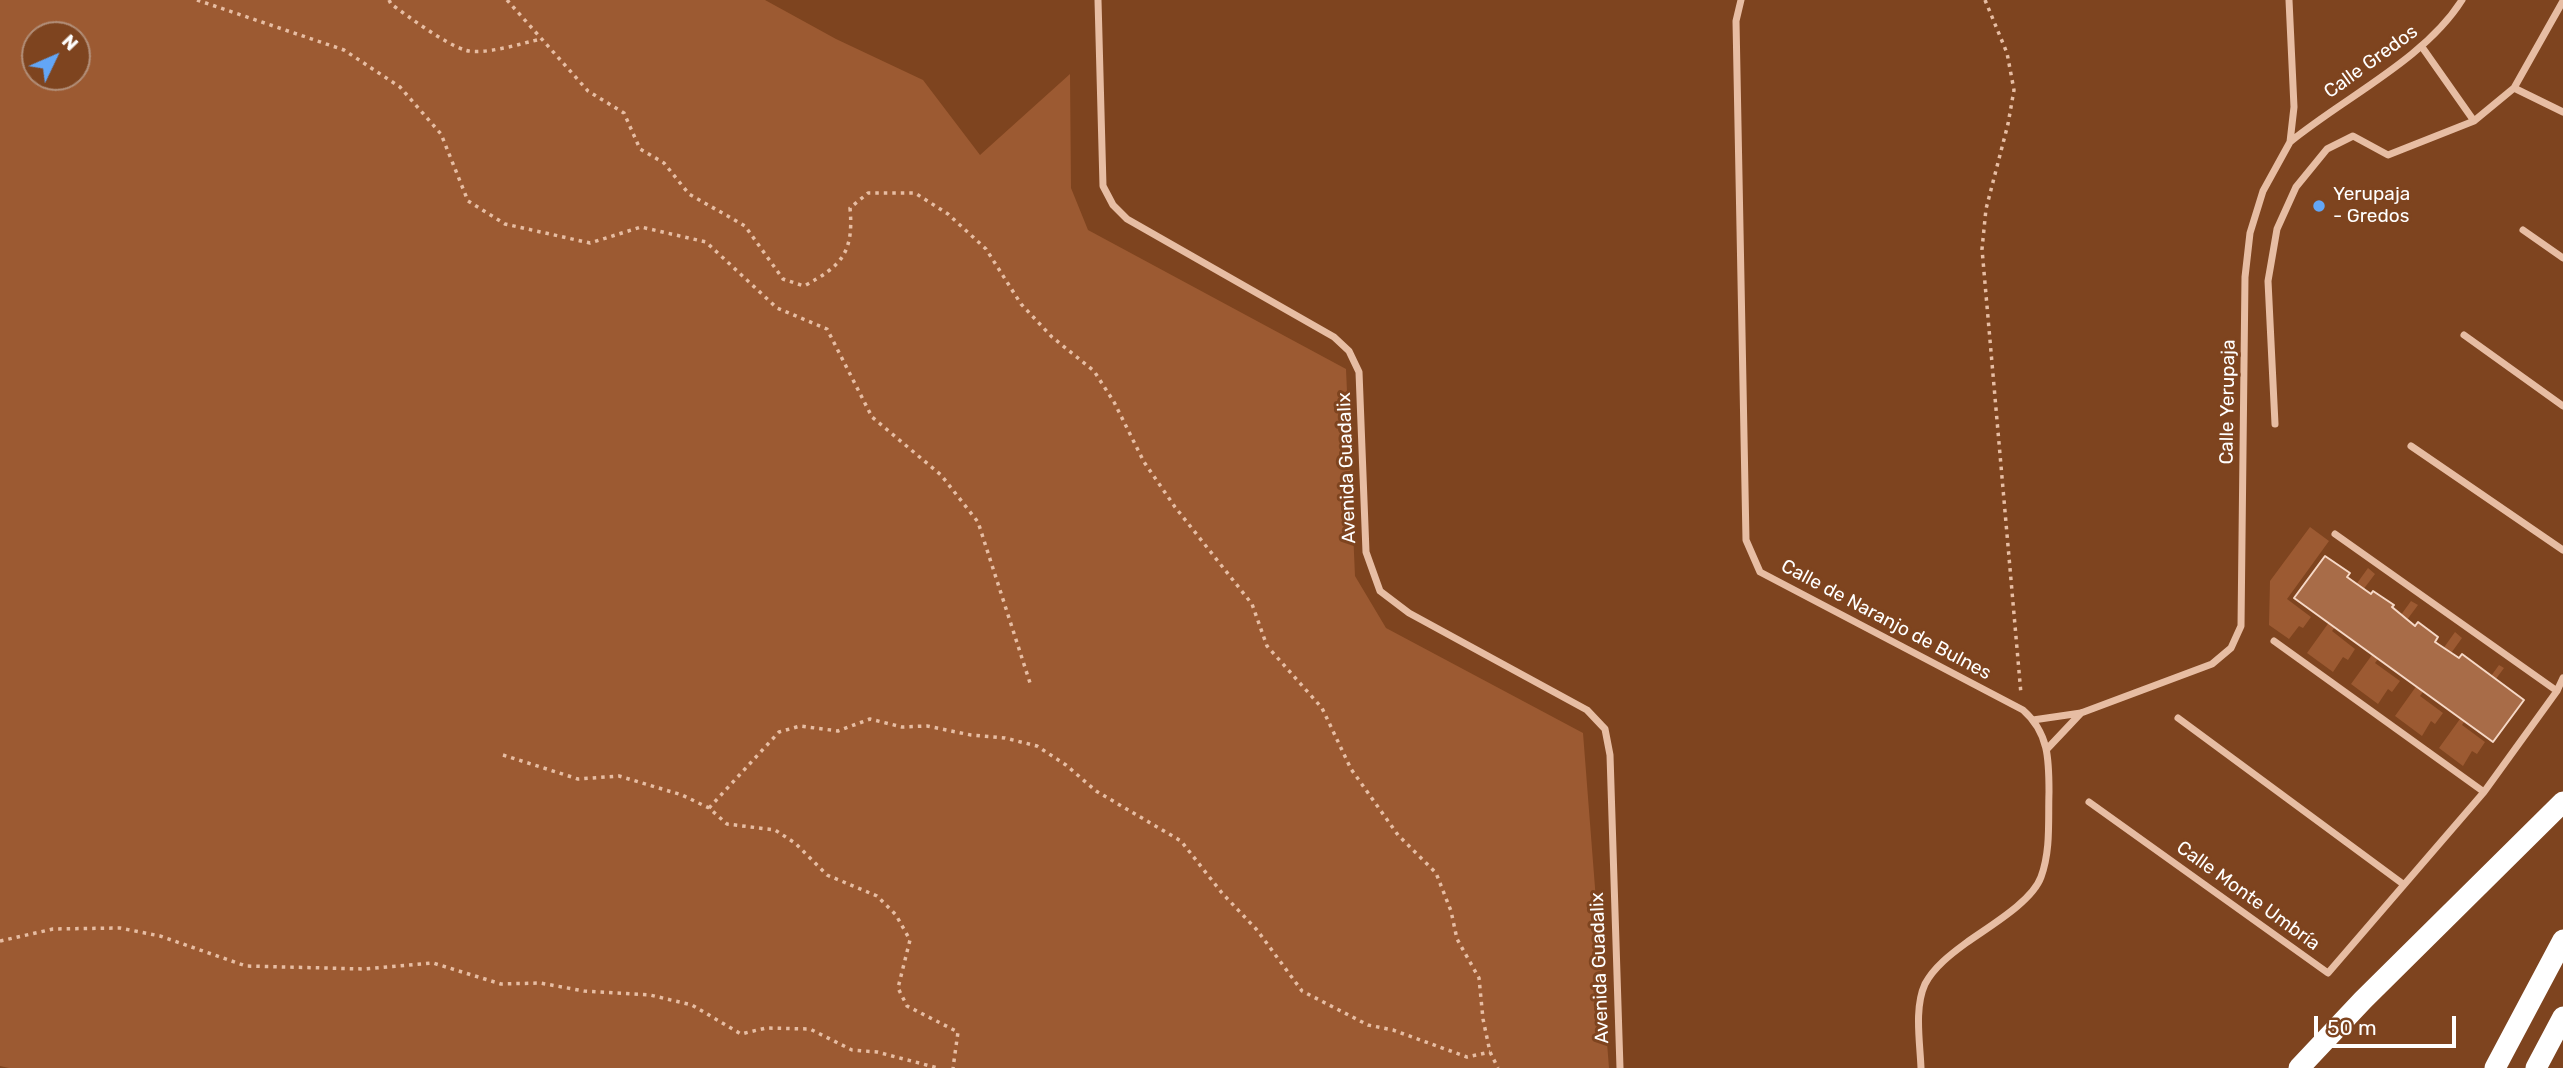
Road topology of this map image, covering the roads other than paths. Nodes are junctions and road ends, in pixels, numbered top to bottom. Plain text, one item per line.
1 (1098, 0) edge
2 (1741, 0) edge
3 (2290, 0) edge
4 (2462, 0) edge
5 (2563, 1) edge
6 (2422, 47) junction
7 (2514, 88) junction
8 (2563, 112) edge
9 (2474, 121) junction
10 (2290, 142) junction
11 (2523, 230) dead end
12 (2563, 258) edge
13 (2464, 335) dead end
14 (2563, 405) edge
15 (2275, 424) dead end
16 (2411, 446) dead end
17 (2336, 534) dead end
18 (2563, 550) edge
19 (2274, 641) dead end
20 (2563, 678) edge
21 (2557, 691) junction
22 (2081, 713) junction
23 (2178, 718) dead end
24 (2033, 720) junction
25 (2047, 748) junction
26 (2484, 792) junction
27 (2088, 802) dead end
28 (2563, 802) edge
29 (2403, 884) junction
30 (2563, 940) edge
31 (2563, 1017) edge
32 (1620, 1068) edge
33 (1921, 1068) edge
34 (2299, 1068) edge
35 (2495, 1068) edge
36 (2536, 1068) edge

1 - 32 street, Avenida Guadalix
2 - 24 street, Calle de Naranjo de Bulnes
3 - 10 street, Calle Yerupaja
4 - 6 street, Calle Gredos
5 - 7 street
6 - 9 street
6 - 10 street, Calle Gredos
7 - 8 street
7 - 9 street
9 - 15 street
10 - 22 street, Calle Yerupaja
11 - 12 street
13 - 14 street
16 - 18 street
17 - 21 street
19 - 26 street
20 - 21 street, Calle Monte Umbría
21 - 26 street, Calle Monte Umbría
22 - 24 street, Calle Yerupaja
22 - 25 street, Calle Yerupaja
23 - 29 street
24 - 25 street, Calle de Naranjo de Bulnes
25 - 33 street, Calle de Naranjo de Bulnes
26 - 29 street, Calle Monte Umbría
27 - 29 street, Calle Monte Umbría
28 - 34 highway
30 - 35 highway
31 - 36 highway

